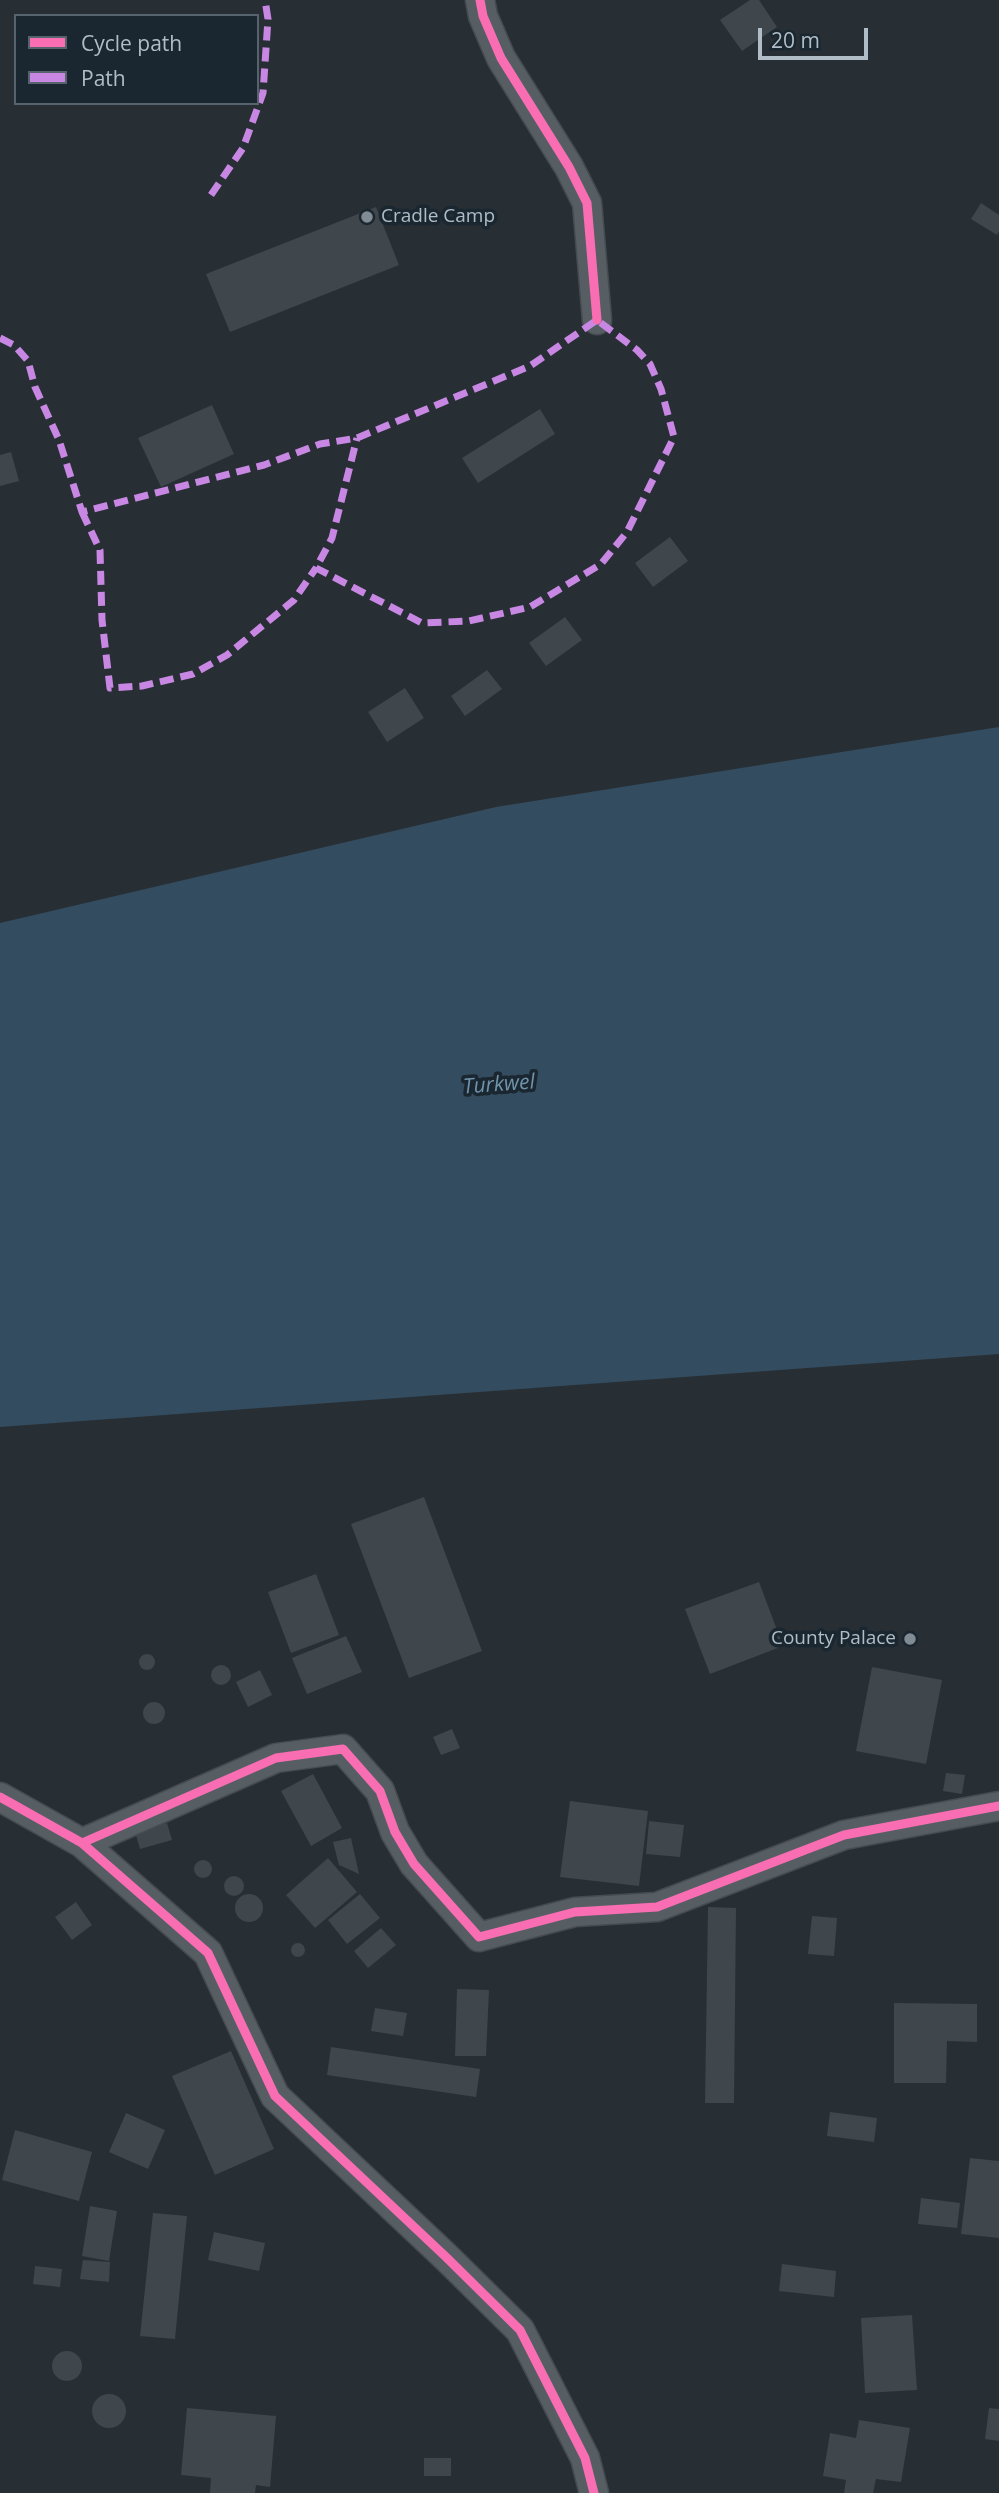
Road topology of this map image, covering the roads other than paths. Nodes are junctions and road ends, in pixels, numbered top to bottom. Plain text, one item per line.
1 (480, 0) edge
2 (597, 320) dead end
3 (0, 1797) edge
4 (999, 1806) edge
5 (82, 1843) junction
6 (594, 2493) edge

1 - 2 street
3 - 5 street
4 - 5 street
5 - 6 street

